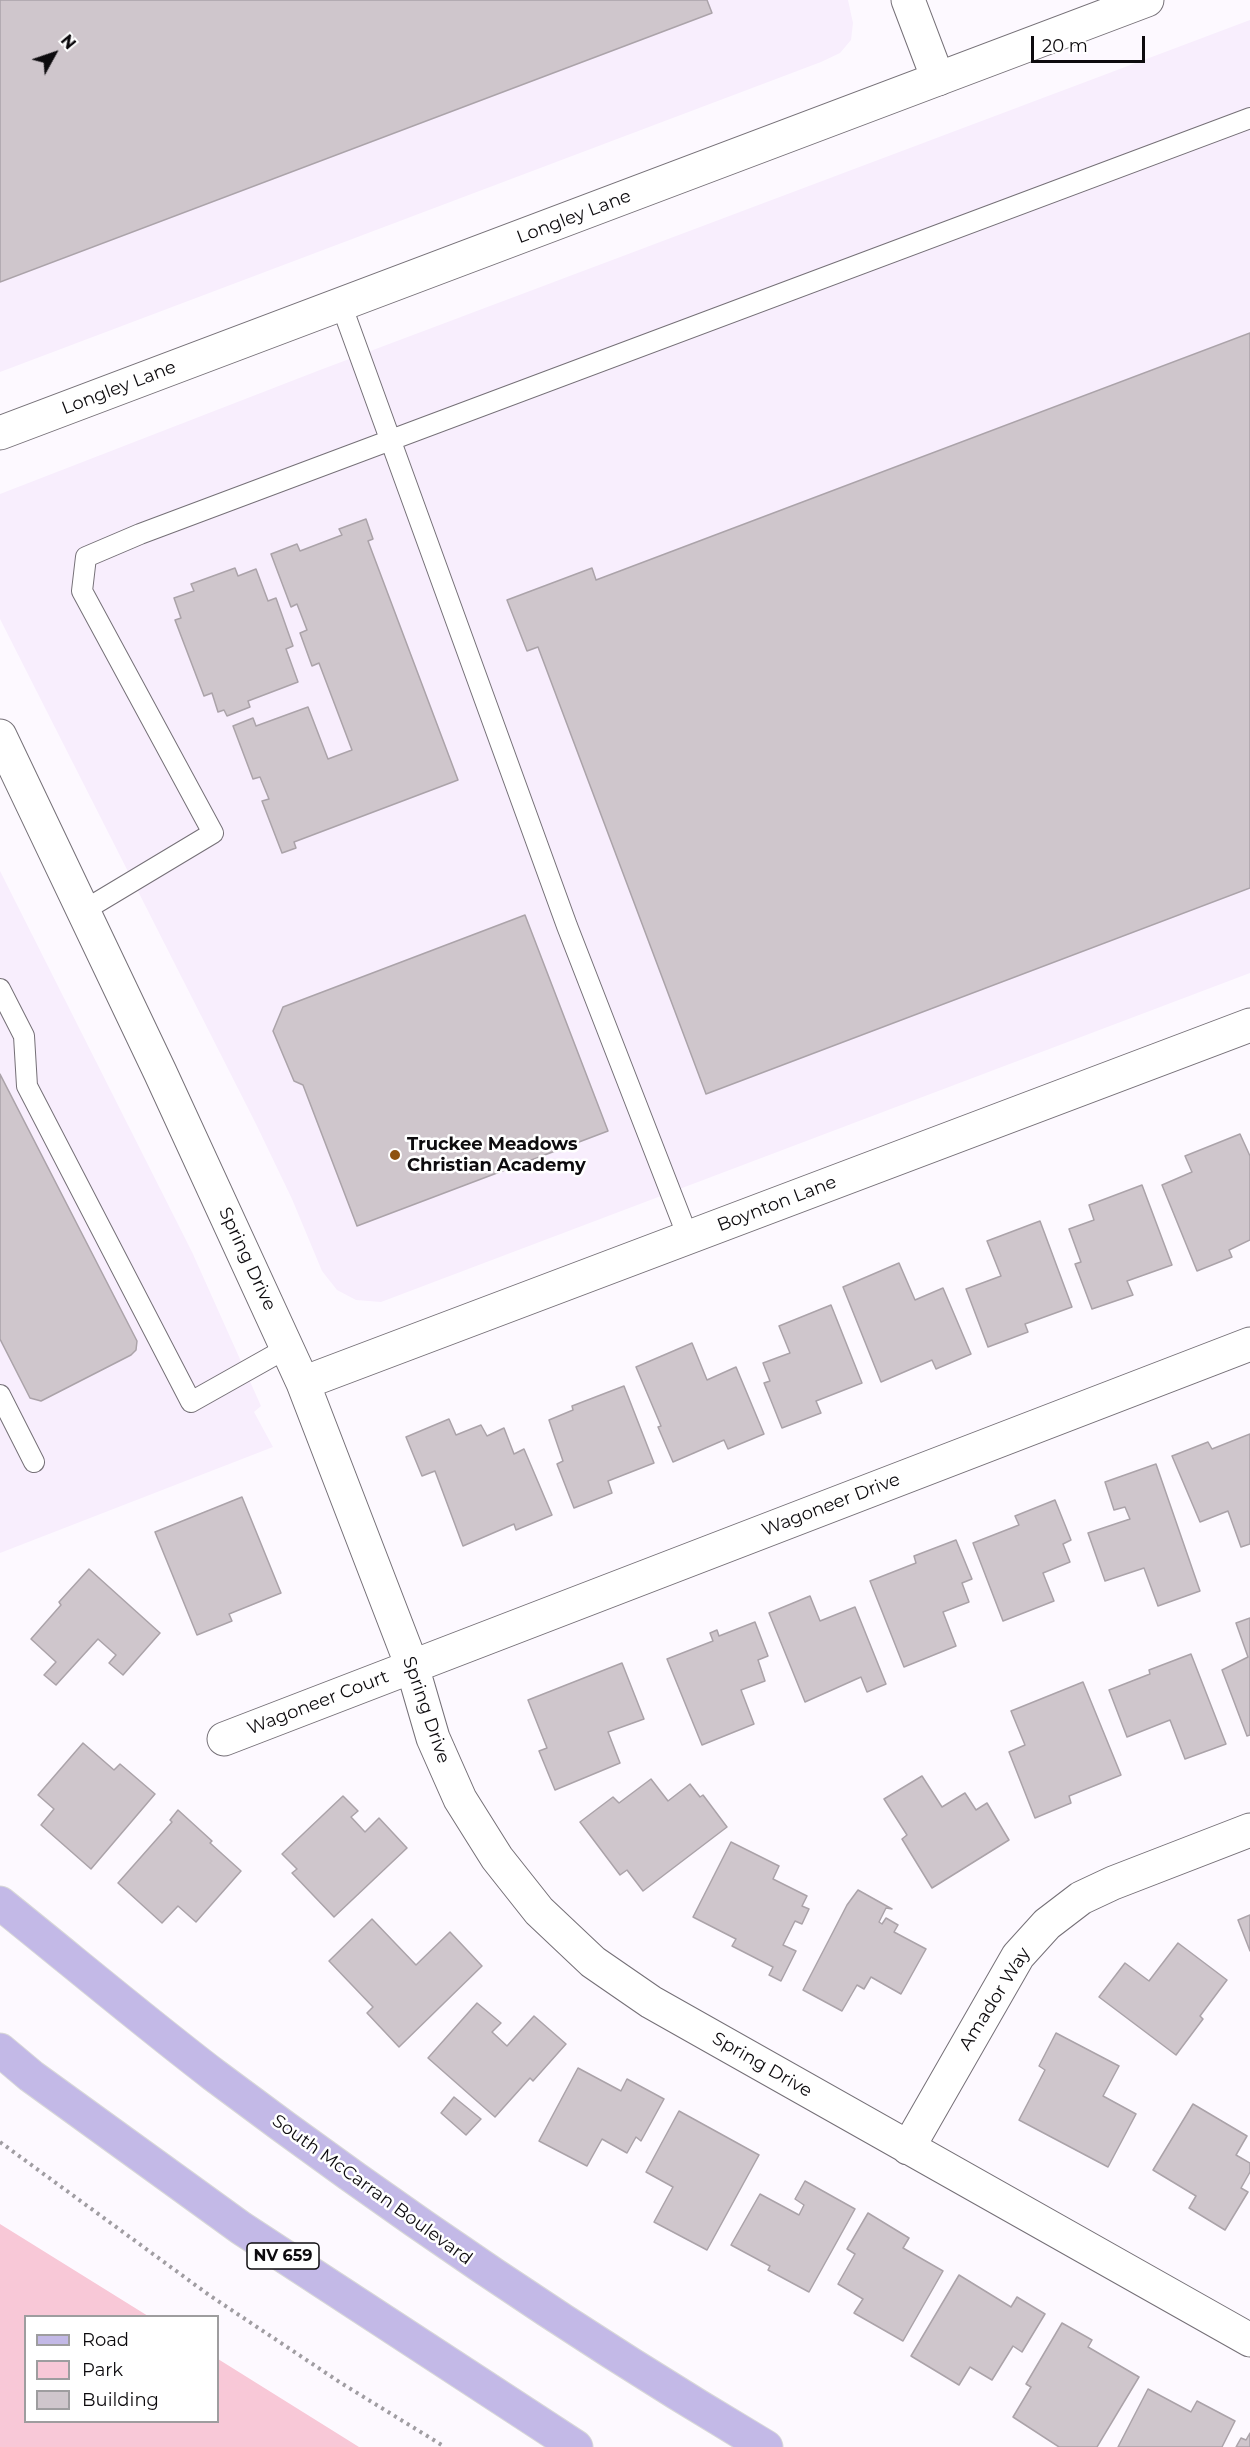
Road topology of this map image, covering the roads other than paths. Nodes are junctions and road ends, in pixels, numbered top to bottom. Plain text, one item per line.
1 (908, 0) edge
2 (1147, 0) edge
3 (938, 79) junction
4 (1250, 118) edge
5 (341, 304) junction
6 (0, 433) edge
7 (390, 440) junction
8 (0, 736) edge
9 (83, 911) junction
10 (0, 989) edge
11 (1250, 1025) edge
12 (688, 1237) junction
13 (1250, 1344) edge
14 (287, 1348) junction
15 (303, 1383) junction
16 (0, 1395) edge
17 (34, 1462) dead end
18 (412, 1666) junction
19 (224, 1739) dead end
20 (1250, 1830) edge
21 (0, 1903) edge
22 (0, 2050) edge
23 (908, 2148) junction
24 (1250, 2340) edge
25 (576, 2447) edge
26 (766, 2447) edge

1 - 3 street
2 - 3 street, Longley Lane
3 - 5 street, Longley Lane
4 - 7 lane
5 - 6 street, Longley Lane
5 - 7 lane
7 - 9 lane
7 - 12 lane
8 - 9 street, Spring Drive
9 - 14 street, Spring Drive
10 - 14 lane
11 - 12 street, Boynton Lane
12 - 15 street, Boynton Lane
13 - 18 street, Wagoneer Drive
14 - 15 street, Spring Drive
15 - 18 street, Spring Drive
16 - 17 lane
18 - 19 street, Wagoneer Court
18 - 23 street, Spring Drive
20 - 23 street, Amador Way
21 - 26 main road, South McCarran Boulevard
22 - 25 main road, NV 659
23 - 24 street, Spring Drive

